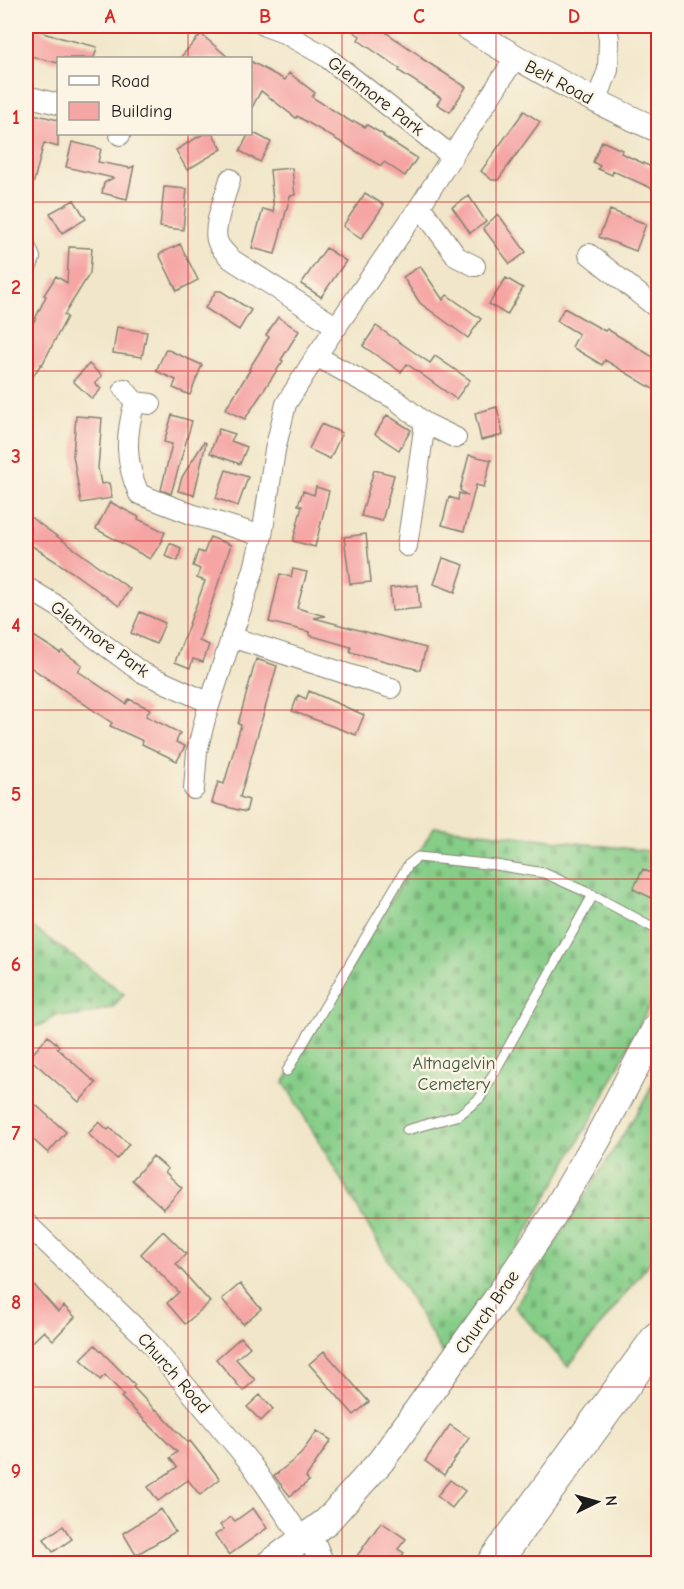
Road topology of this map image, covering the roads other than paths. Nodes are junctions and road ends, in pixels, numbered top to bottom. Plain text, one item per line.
1 (264, 26) edge
2 (465, 26) edge
3 (607, 26) edge
4 (515, 58) junction
5 (26, 96) edge
6 (596, 102) junction
7 (57, 104) edge
8 (658, 130) edge
9 (453, 157) junction
10 (230, 179) dead end
11 (420, 206) junction
12 (26, 248) edge
13 (589, 254) dead end
14 (475, 266) dead end
15 (26, 268) edge
16 (658, 309) edge
17 (336, 327) junction
18 (316, 356) junction
19 (136, 398) dead end
20 (425, 423) junction
21 (456, 438) dead end
22 (262, 536) junction
23 (407, 546) dead end
24 (26, 587) edge
25 (231, 637) junction
26 (391, 688) dead end
27 (210, 703) junction
28 (194, 789) dead end
29 (593, 895) junction
30 (658, 930) edge
31 (658, 1024) edge
32 (287, 1071) dead end
33 (407, 1130) dead end
34 (26, 1223) edge
35 (658, 1338) edge
36 (306, 1537) junction
37 (269, 1563) edge
38 (322, 1563) edge
39 (493, 1563) edge

1 - 9 street, Glenmore Park
2 - 4 street, Belt Road
3 - 6 street
4 - 6 street, Belt Road
4 - 9 street
5 - 7 street
6 - 8 street, Belt Road
9 - 11 street
10 - 17 street
11 - 14 street
11 - 17 street
12 - 15 street
13 - 16 street
17 - 18 street
18 - 20 street
18 - 22 street
19 - 22 street
20 - 21 street
20 - 23 street
22 - 25 street
24 - 27 street, Glenmore Park
25 - 26 street
25 - 27 street
27 - 28 street
29 - 30 lane
29 - 32 lane
29 - 33 lane
31 - 36 main road, Church Brae
34 - 36 street, Church Road
35 - 39 highway
36 - 37 main road, Church Brae
36 - 38 street, Church Road

